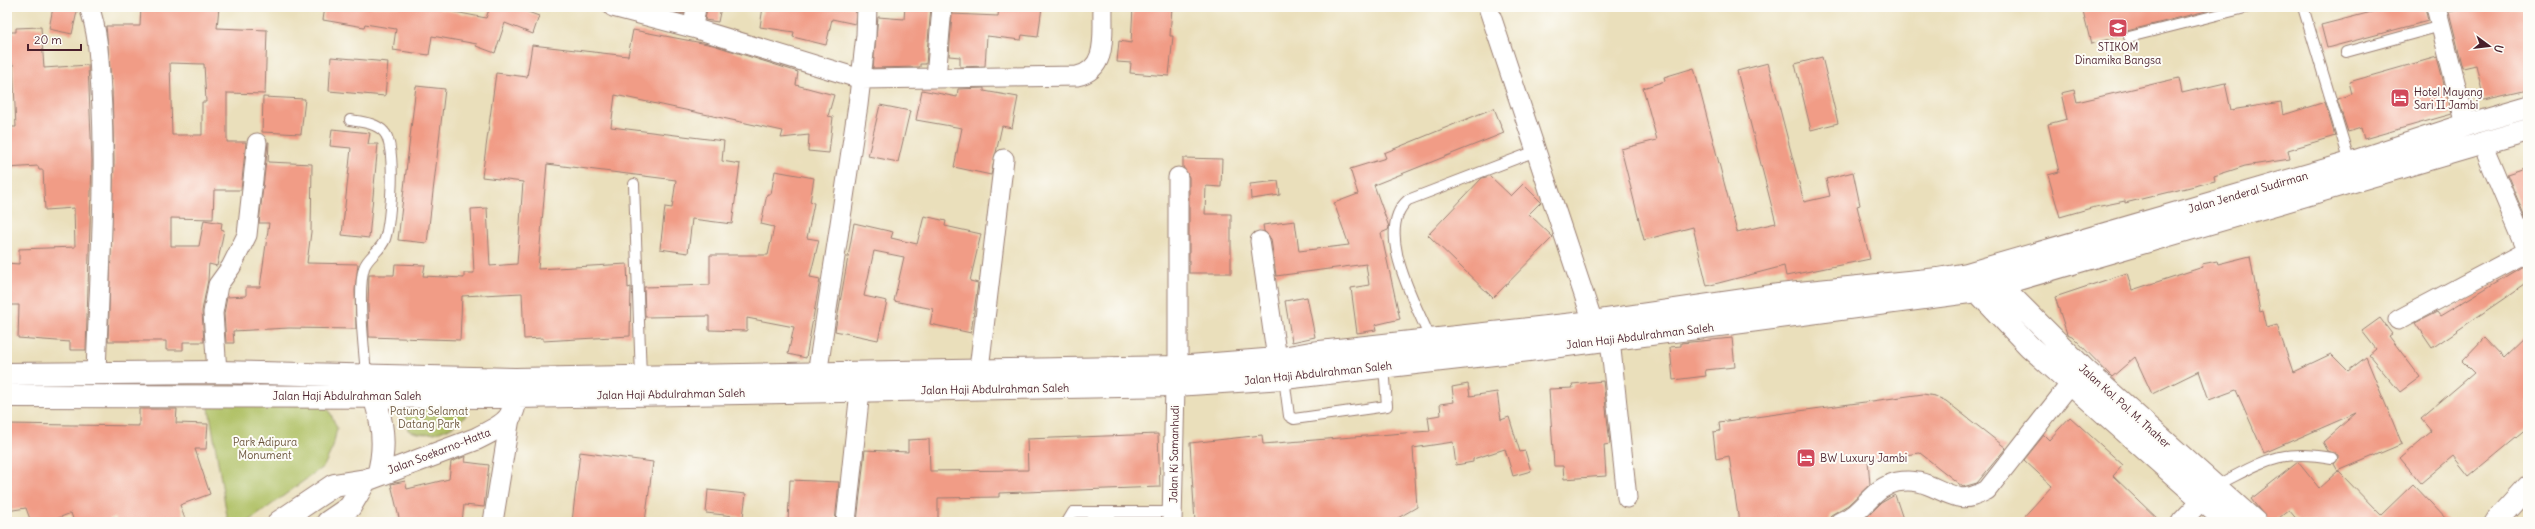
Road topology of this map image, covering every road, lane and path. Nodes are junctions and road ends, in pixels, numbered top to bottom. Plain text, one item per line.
1 (89, 7) edge
2 (696, 7) edge
3 (867, 7) edge
4 (942, 7) edge
5 (1103, 7) edge
6 (1488, 7) edge
7 (2249, 7) edge
8 (2303, 7) edge
9 (2436, 7) edge
10 (620, 8) edge
11 (2442, 26) junction
12 (693, 28) junction
13 (2129, 37) dead end
14 (2346, 52) dead end
15 (936, 78) junction
16 (861, 79) junction
17 (2528, 107) edge
18 (350, 120) dead end
19 (2466, 125) junction
20 (2528, 130) edge
21 (257, 143) dead end
22 (2482, 143) junction
23 (1536, 151) junction
24 (1004, 160) dead end
25 (2350, 163) junction
26 (1178, 177) dead end
27 (634, 184) dead end
28 (1260, 241) dead end
29 (2528, 252) edge
30 (1996, 276) junction
31 (1972, 282) junction
32 (2398, 320) dead end
33 (1593, 322) junction
34 (1524, 329) junction
35 (1430, 338) junction
36 (1610, 340) junction
37 (1529, 350) junction
38 (1384, 366) junction
39 (978, 369) junction
40 (1280, 369) junction
41 (217, 372) junction
42 (96, 373) junction
43 (7, 374) edge
44 (366, 374) junction
45 (817, 375) junction
46 (1177, 376) junction
47 (641, 377) junction
48 (2071, 383) junction
49 (516, 388) junction
50 (860, 392) junction
51 (7, 396) edge
52 (374, 396) junction
53 (510, 418) junction
54 (2332, 458) dead end
55 (372, 477) junction
56 (2528, 487) edge
57 (2208, 493) junction
58 (1627, 498) dead end
59 (1172, 517) edge
60 (279, 522) edge
61 (328, 522) edge
62 (493, 522) edge
63 (846, 522) edge
64 (1067, 522) edge
65 (1840, 522) edge
66 (2181, 522) edge
67 (2227, 522) edge
68 (2255, 522) edge
69 (2496, 522) edge

1 - 42 street
2 - 12 street
3 - 16 street
4 - 15 street
5 - 15 street
6 - 23 street
7 - 13 lane
8 - 25 lane
9 - 11 street
10 - 12 street
11 - 14 lane
11 - 19 street
12 - 16 street
15 - 16 street
16 - 45 street
17 - 19 main road, Jalan Jenderal Sudirman
18 - 44 lane
19 - 25 main road, Jalan Jenderal Sudirman
20 - 22 main road, Jalan Jenderal Sudirman
21 - 41 street
22 - 29 street
22 - 30 main road, Jalan Jenderal Sudirman
23 - 33 street
23 - 35 lane
24 - 39 street
25 - 30 main road, Jalan Jenderal Sudirman
26 - 46 street, Jalan Ki Samanhudi
27 - 47 lane
28 - 40 street
29 - 32 street
30 - 31 main road, Jalan Jenderal Sudirman
30 - 57 main road, Jalan Kol. Pol. M. Thaher
31 - 33 main road, Jalan Haji Abdulrahman Saleh
31 - 36 main road, Jalan Haji Abdulrahman Saleh
31 - 48 main road, Jalan Kol. Pol. M. Thaher
33 - 34 main road, Jalan Haji Abdulrahman Saleh
34 - 35 main road, Jalan Haji Abdulrahman Saleh
34 - 37 main road
35 - 40 main road, Jalan Haji Abdulrahman Saleh
36 - 37 main road, Jalan Haji Abdulrahman Saleh
36 - 58 street
37 - 38 main road, Jalan Haji Abdulrahman Saleh
38 - 40 main road, Jalan Haji Abdulrahman Saleh
38 - 40 lane
39 - 45 main road, Jalan Haji Abdulrahman Saleh
39 - 46 main road, Jalan Haji Abdulrahman Saleh
40 - 46 main road, Jalan Haji Abdulrahman Saleh
41 - 42 main road, Jalan Haji Abdulrahman Saleh
41 - 44 main road, Jalan Haji Abdulrahman Saleh
42 - 43 main road, Jalan Haji Abdulrahman Saleh
44 - 49 main road, Jalan Haji Abdulrahman Saleh
44 - 52 main road
45 - 47 main road, Jalan Haji Abdulrahman Saleh
46 - 50 main road, Jalan Haji Abdulrahman Saleh
46 - 59 street, Jalan Ki Samanhudi
47 - 49 main road, Jalan Haji Abdulrahman Saleh
48 - 57 main road, Jalan Kol. Pol. M. Thaher
48 - 65 street
49 - 50 main road, Jalan Haji Abdulrahman Saleh
49 - 52 main road, Jalan Haji Abdulrahman Saleh
49 - 53 main road
50 - 63 street
51 - 52 main road, Jalan Haji Abdulrahman Saleh
52 - 55 main road
53 - 55 main road, Jalan Soekarno-Hatta
53 - 62 street
54 - 57 lane
55 - 60 main road, Jalan Soekarno-Hatta
55 - 61 main road
56 - 69 main road
57 - 66 street
57 - 67 main road, Jalan Kol. Pol. M. Thaher
57 - 68 main road, Jalan Kol. Pol. M. Thaher
59 - 64 lane

